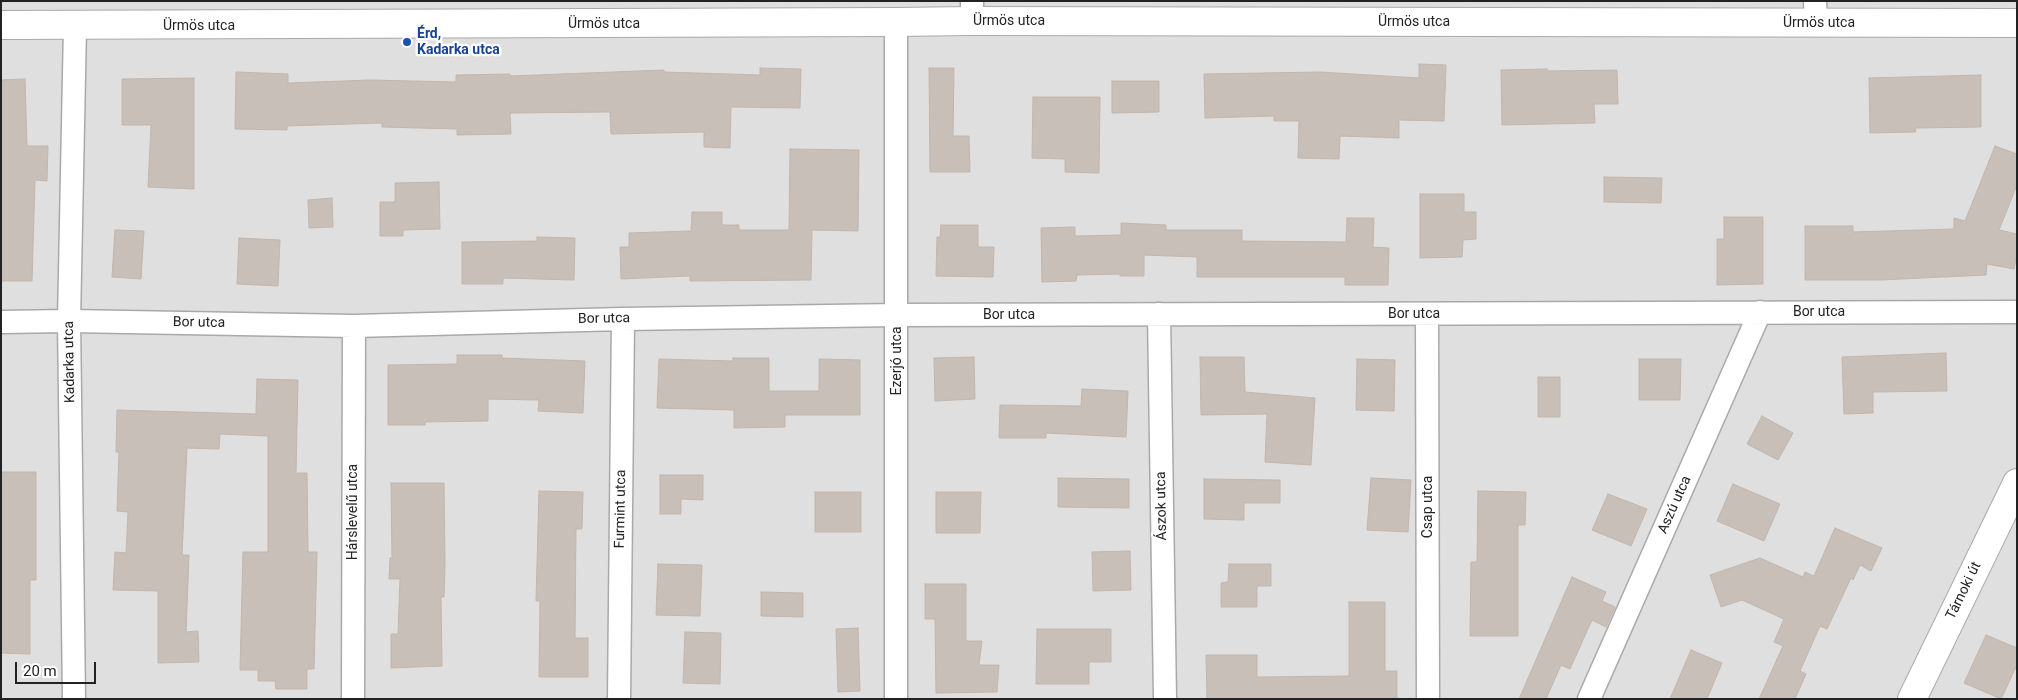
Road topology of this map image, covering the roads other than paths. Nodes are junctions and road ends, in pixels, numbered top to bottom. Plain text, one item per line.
1 (972, 11) edge
2 (1816, 12) edge
3 (896, 22) junction
4 (2017, 23) edge
5 (1, 25) edge
6 (75, 26) junction
7 (1760, 312) junction
8 (2017, 312) edge
9 (1159, 314) junction
10 (1427, 314) junction
11 (897, 315) junction
12 (623, 319) junction
13 (70, 321) junction
14 (1, 322) edge
15 (354, 326) junction
16 (2017, 483) edge
17 (74, 699) edge
18 (353, 699) edge
19 (619, 699) edge
20 (896, 699) edge
21 (1165, 699) edge
22 (1428, 699) edge
23 (1589, 699) edge
24 (1912, 699) edge

1 - 2 street, Ürmös utca
1 - 3 street, Ürmös utca
2 - 4 street, Ürmös utca
3 - 6 street, Ürmös utca
3 - 11 street, Ezerjó utca
5 - 6 street, Ürmös utca
6 - 13 street, Kadarka utca
7 - 8 street, Bor utca
7 - 10 street, Bor utca
7 - 23 street, Aszú utca
9 - 10 street, Bor utca
9 - 11 street, Bor utca
9 - 21 street, Ászok utca
10 - 22 street, Csap utca
11 - 12 street, Bor utca
11 - 20 street, Ezerjó utca
12 - 15 street, Bor utca
12 - 19 street, Furmint utca
13 - 14 street, Bor utca
13 - 15 street, Bor utca
13 - 17 street, Kadarka utca
15 - 18 street, Hárslevelű utca
16 - 24 street, Tárnoki út

